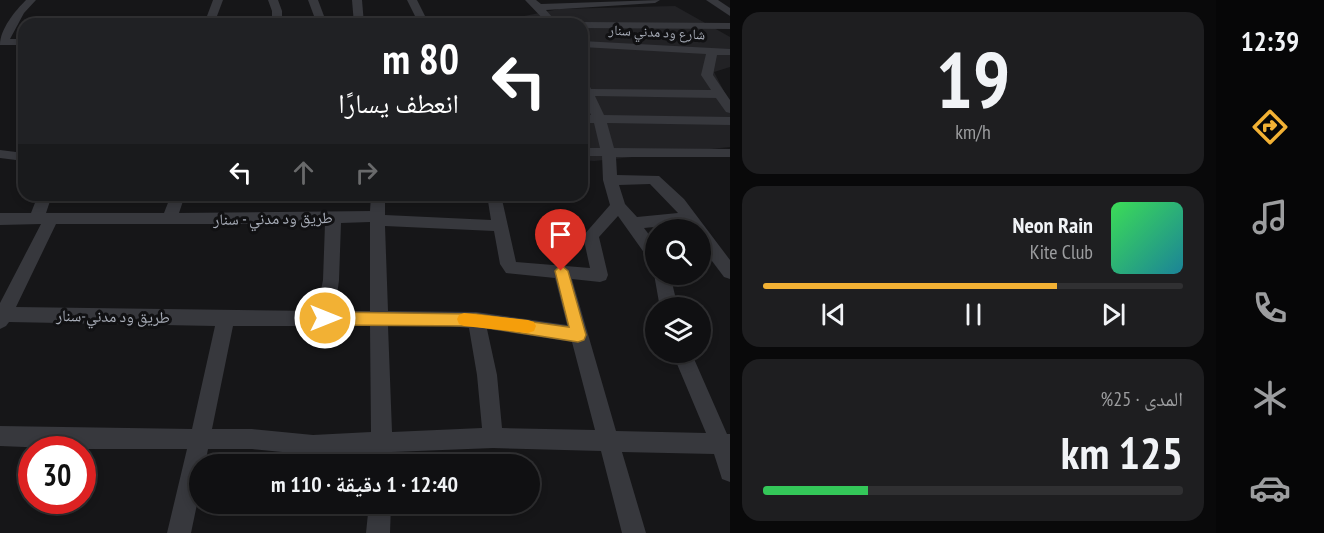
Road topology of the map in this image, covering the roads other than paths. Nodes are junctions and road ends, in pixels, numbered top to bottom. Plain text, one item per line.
1 (31, 0) edge
2 (218, 0) edge
3 (273, 0) edge
4 (313, 0) edge
5 (357, 0) edge
6 (412, 0) edge
7 (530, 0) edge
8 (655, 0) edge
9 (711, 0) edge
10 (539, 7) junction
11 (730, 13) edge
12 (211, 18) edge
13 (277, 18) edge
14 (320, 18) edge
15 (358, 18) edge
16 (421, 18) edge
17 (548, 18) edge
18 (588, 25) edge
19 (730, 26) edge
20 (1, 42) edge
21 (18, 42) edge
22 (588, 44) edge
23 (713, 50) junction
24 (730, 52) edge
25 (588, 88) edge
26 (718, 94) junction
27 (588, 96) edge
28 (730, 110) edge
29 (588, 119) edge
30 (599, 119) junction
31 (730, 121) edge
32 (588, 152) edge
33 (730, 153) edge
34 (609, 154) junction
35 (18, 158) edge
36 (3, 159) edge
37 (610, 180) junction
38 (45, 201) edge
39 (176, 201) edge
40 (378, 201) edge
41 (495, 201) edge
42 (618, 206) junction
43 (333, 218) junction
44 (377, 218) junction
45 (0, 219) edge
46 (44, 219) junction
47 (169, 219) junction
48 (689, 219) edge
49 (633, 223) junction
50 (645, 223) edge
51 (500, 226) junction
52 (645, 241) edge
53 (711, 247) edge
54 (561, 271) junction
55 (730, 272) edge
56 (1, 316) edge
57 (325, 318) junction
58 (378, 318) junction
59 (226, 319) junction
60 (476, 320) junction
61 (578, 335) junction
62 (686, 363) edge
63 (0, 436) edge
64 (493, 438) junction
65 (200, 440) junction
66 (607, 441) junction
67 (381, 443) junction
68 (726, 444) edge
69 (381, 454) edge
70 (730, 471) edge
71 (379, 514) edge
72 (179, 533) edge
73 (378, 533) edge
74 (634, 533) edge

1 - 20 street
2 - 12 street
3 - 13 street
4 - 14 street
5 - 15 street
6 - 16 street
7 - 10 street
8 - 10 street
9 - 11 street
10 - 17 street
18 - 19 street
20 - 21 street
22 - 23 street, شارع ود مدني سنار
23 - 24 street, شارع ود مدني سنار
23 - 26 street
25 - 26 street
26 - 28 street
27 - 30 street
29 - 30 street
30 - 31 street
30 - 34 street
32 - 34 street
33 - 34 street
34 - 37 street
35 - 36 street
37 - 42 street
37 - 48 street
38 - 46 street
39 - 47 street
40 - 44 street
41 - 51 street
42 - 49 street
42 - 54 street
43 - 44 street, طريق ود مدني - سنار
43 - 47 street, طريق ود مدني - سنار
43 - 57 street
44 - 51 street, طريق ود مدني - سنار
44 - 58 street
45 - 46 street, طريق ود مدني - سنار
46 - 47 street, طريق ود مدني - سنار
46 - 56 street
49 - 50 street
49 - 52 street
51 - 54 street
53 - 55 street
54 - 61 street
56 - 59 street, طريق ود مدني-سنار
57 - 58 street, طريق ود مدني-سنار
57 - 59 street, طريق ود مدني-سنار
58 - 60 street, طريق ود مدني-سنار
58 - 67 street
59 - 65 street
60 - 61 street, طريق ود مدني-سنار
60 - 64 street
61 - 66 street
62 - 68 street
63 - 65 street
64 - 66 street
64 - 67 street
65 - 67 street
65 - 72 street
66 - 68 street
66 - 74 street
67 - 69 street
68 - 70 street
71 - 73 street

